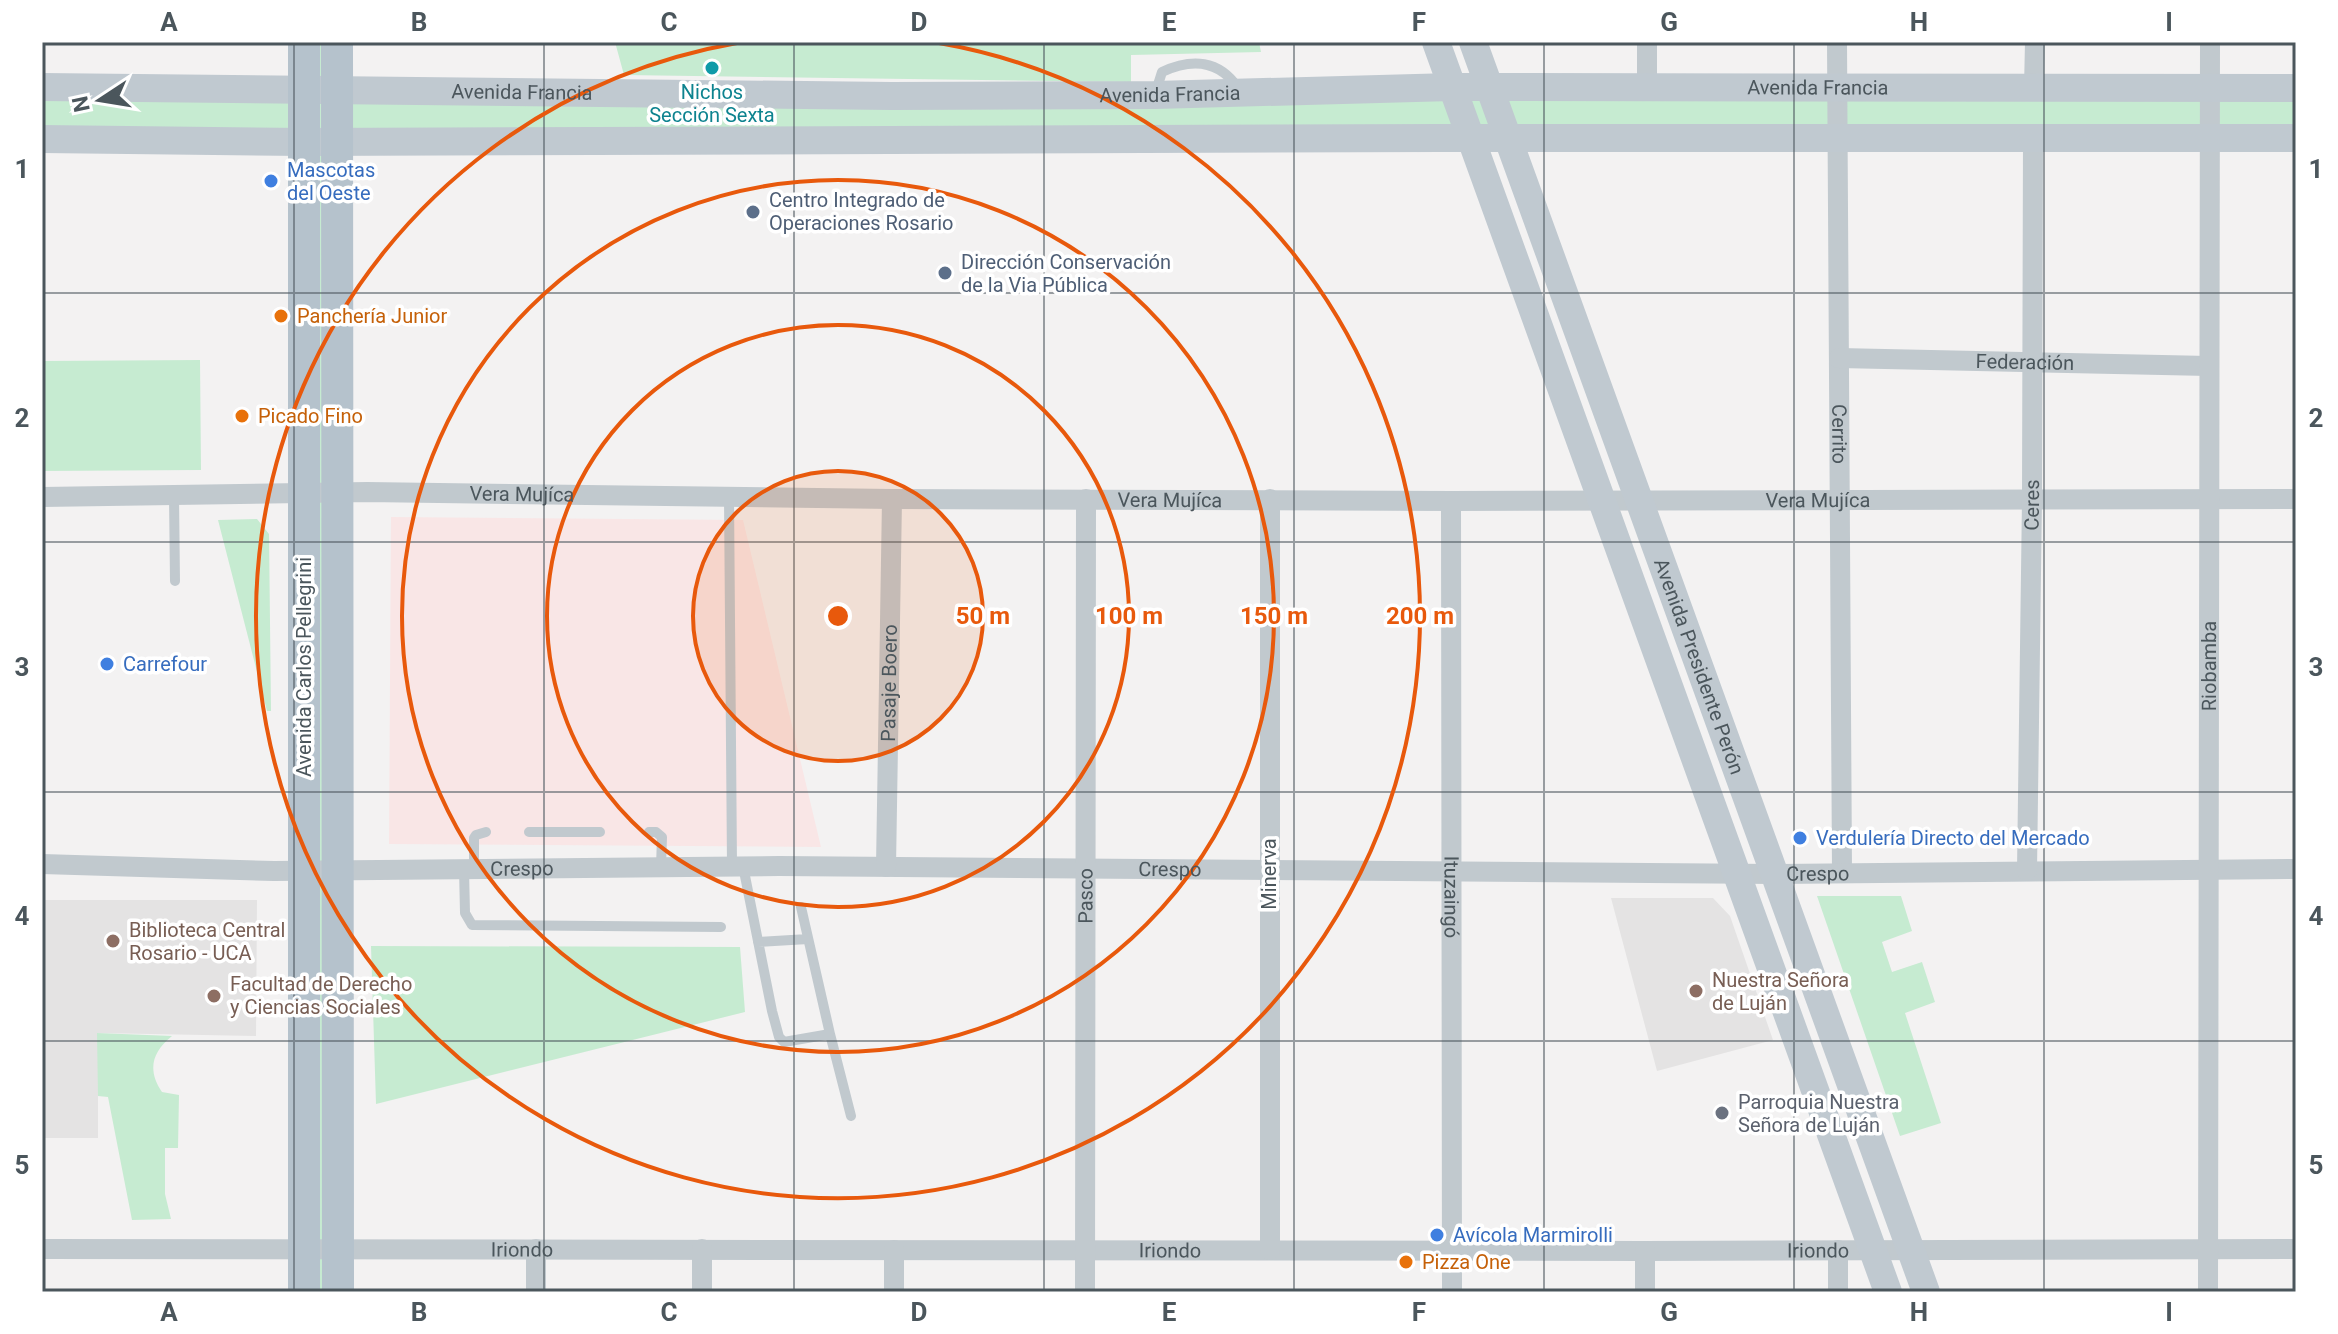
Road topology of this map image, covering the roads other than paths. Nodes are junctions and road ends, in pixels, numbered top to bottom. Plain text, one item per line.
1 (304, 42) edge
2 (337, 42) edge
3 (1436, 42) edge
4 (1473, 42) edge
5 (1647, 42) edge
6 (1837, 42) edge
7 (2035, 42) edge
8 (2210, 42) edge
9 (42, 87) edge
10 (1452, 87) junction
11 (1489, 87) junction
12 (1647, 88) junction
13 (1836, 88) junction
14 (2034, 88) junction
15 (2210, 88) junction
16 (2296, 88) edge
17 (337, 90) junction
18 (304, 91) junction
19 (1259, 93) junction
20 (892, 96) junction
21 (1470, 138) junction
22 (1507, 138) junction
23 (1836, 138) junction
24 (2033, 138) junction
25 (2209, 138) junction
26 (2296, 138) edge
27 (42, 139) edge
28 (1265, 139) junction
29 (882, 140) junction
30 (338, 141) junction
31 (304, 142) junction
32 (1839, 358) junction
33 (2033, 362) junction
34 (2209, 366) junction
35 (304, 493) junction
36 (338, 493) junction
37 (174, 496) junction
38 (42, 497) edge
39 (729, 497) junction
40 (892, 499) junction
41 (1086, 499) junction
42 (1270, 499) junction
43 (1841, 499) junction
44 (2032, 499) junction
45 (2209, 499) junction
46 (2296, 499) edge
47 (1451, 501) junction
48 (1602, 501) junction
49 (1639, 501) junction
50 (175, 581) dead end
51 (486, 832) dead end
52 (529, 832) dead end
53 (600, 832) dead end
54 (649, 832) dead end
55 (42, 864) edge
56 (738, 866) junction
57 (661, 867) junction
58 (886, 867) junction
59 (1086, 868) junction
60 (469, 869) junction
61 (1269, 869) junction
62 (2209, 869) junction
63 (2296, 869) edge
64 (304, 870) junction
65 (338, 870) junction
66 (1451, 871) junction
67 (2027, 871) junction
68 (1842, 872) junction
69 (1737, 873) junction
70 (1774, 874) junction
71 (801, 907) dead end
72 (721, 927) dead end
73 (808, 939) junction
74 (758, 942) junction
75 (830, 1034) junction
76 (851, 1116) dead end
77 (42, 1249) edge
78 (304, 1249) junction
79 (338, 1249) junction
80 (536, 1249) junction
81 (702, 1249) junction
82 (2208, 1249) junction
83 (2296, 1249) edge
84 (894, 1250) junction
85 (1085, 1250) junction
86 (1270, 1250) junction
87 (1452, 1250) junction
88 (1838, 1250) junction
89 (1873, 1250) junction
90 (1910, 1250) junction
91 (1645, 1251) junction
92 (304, 1292) edge
93 (338, 1292) edge
94 (536, 1292) edge
95 (702, 1292) edge
96 (894, 1292) edge
97 (1085, 1292) edge
98 (1452, 1292) edge
99 (1645, 1292) edge
100 (1838, 1292) edge
101 (1888, 1292) edge
102 (1926, 1292) edge
103 (2208, 1292) edge

1 - 18 main road, Avenida Carlos Pellegrini
2 - 17 main road, Avenida Carlos Pellegrini
3 - 10 main road, Avenida Presidente Perón
4 - 11 main road, Avenida Presidente Perón
5 - 12 street
6 - 13 street, Cerrito
7 - 14 street
8 - 15 street, Riobamba
9 - 18 main road, Avenida Francia
10 - 11 main road, Avenida Francia
10 - 19 main road, Avenida Francia
10 - 21 main road, Avenida Presidente Perón
11 - 12 main road, Avenida Francia
11 - 22 main road, Avenida Presidente Perón
12 - 13 main road, Avenida Francia
13 - 14 main road, Avenida Francia
13 - 23 street, Cerrito
14 - 15 main road, Avenida Francia
15 - 16 main road, Avenida Francia
15 - 25 street, Riobamba
17 - 18 main road, Avenida Francia
17 - 20 main road, Avenida Francia
17 - 30 main road, Avenida Carlos Pellegrini
18 - 31 main road, Avenida Carlos Pellegrini
19 - 20 main road, Avenida Francia
19 - 28 main road
20 - 29 main road
21 - 22 main road
21 - 28 main road
21 - 48 main road, Avenida Presidente Perón
22 - 23 main road
22 - 49 main road, Avenida Presidente Perón
23 - 24 main road
23 - 32 street, Cerrito
24 - 25 main road
24 - 33 street, Ceres
25 - 26 main road
25 - 34 street, Riobamba
27 - 31 main road
28 - 29 main road
29 - 30 main road
30 - 31 main road
30 - 36 main road, Avenida Carlos Pellegrini
31 - 35 main road, Avenida Carlos Pellegrini
32 - 33 street, Federación
32 - 43 street, Cerrito
33 - 34 street, Federación
33 - 44 street, Ceres
34 - 45 street, Riobamba
35 - 36 street, Vera Mujíca
35 - 37 street, Vera Mujíca
35 - 64 main road, Avenida Carlos Pellegrini
36 - 39 street, Vera Mujíca
36 - 65 main road, Avenida Carlos Pellegrini
37 - 38 street, Vera Mujíca
37 - 50 lane
39 - 40 street, Vera Mujíca
39 - 56 lane
40 - 41 street, Vera Mujíca
40 - 58 street, Pasaje Boero
41 - 42 street, Vera Mujíca
41 - 59 street, Pasco
42 - 47 street, Vera Mujíca
42 - 61 street, Minerva
43 - 44 street, Vera Mujíca
43 - 49 street, Vera Mujíca
43 - 68 street, Cerrito
44 - 45 street, Vera Mujíca
44 - 67 street, Ceres
45 - 46 street, Vera Mujíca
45 - 62 street, Riobamba
47 - 48 street, Vera Mujíca
47 - 66 street, Ituzaingó
48 - 49 street, Vera Mujíca
48 - 69 main road, Avenida Presidente Perón
49 - 70 main road, Avenida Presidente Perón
51 - 60 lane
52 - 53 lane
54 - 57 lane
55 - 64 street, Crespo
56 - 57 street, Crespo
56 - 58 street, Crespo
56 - 74 lane
57 - 60 street, Crespo
58 - 59 street, Crespo
59 - 61 street, Crespo
59 - 85 street, Pasco
60 - 65 street, Crespo
60 - 72 lane
61 - 66 street, Crespo
61 - 86 street, Minerva
62 - 63 street, Crespo
62 - 67 street, Crespo
62 - 82 street, Riobamba
64 - 65 street, Crespo
64 - 78 main road, Avenida Carlos Pellegrini
65 - 79 main road, Avenida Carlos Pellegrini
66 - 69 street, Crespo
66 - 87 street, Ituzaingó
67 - 68 street, Crespo
68 - 70 street, Crespo
69 - 70 street, Crespo
69 - 89 main road, Avenida Presidente Perón
70 - 90 main road, Avenida Presidente Perón
71 - 73 lane
73 - 74 lane
73 - 75 lane
74 - 75 lane
75 - 76 lane
77 - 78 street, Iriondo
78 - 79 street, Iriondo
78 - 92 main road, Avenida Carlos Pellegrini
79 - 80 street, Iriondo
79 - 93 main road, Avenida Carlos Pellegrini
80 - 81 street, Iriondo
80 - 94 street
81 - 84 street, Iriondo
81 - 95 street
82 - 83 street, Iriondo
82 - 90 street, Iriondo
82 - 103 street, Riobamba
84 - 85 street, Iriondo
84 - 96 street
85 - 86 street, Iriondo
85 - 97 street, Pasco
86 - 87 street, Iriondo
87 - 91 street, Iriondo
87 - 98 street, Ituzaingó
88 - 89 street, Iriondo
88 - 91 street, Iriondo
88 - 100 street
89 - 90 street, Iriondo
89 - 101 main road, Avenida Presidente Perón
90 - 102 main road, Avenida Presidente Perón
91 - 99 street

